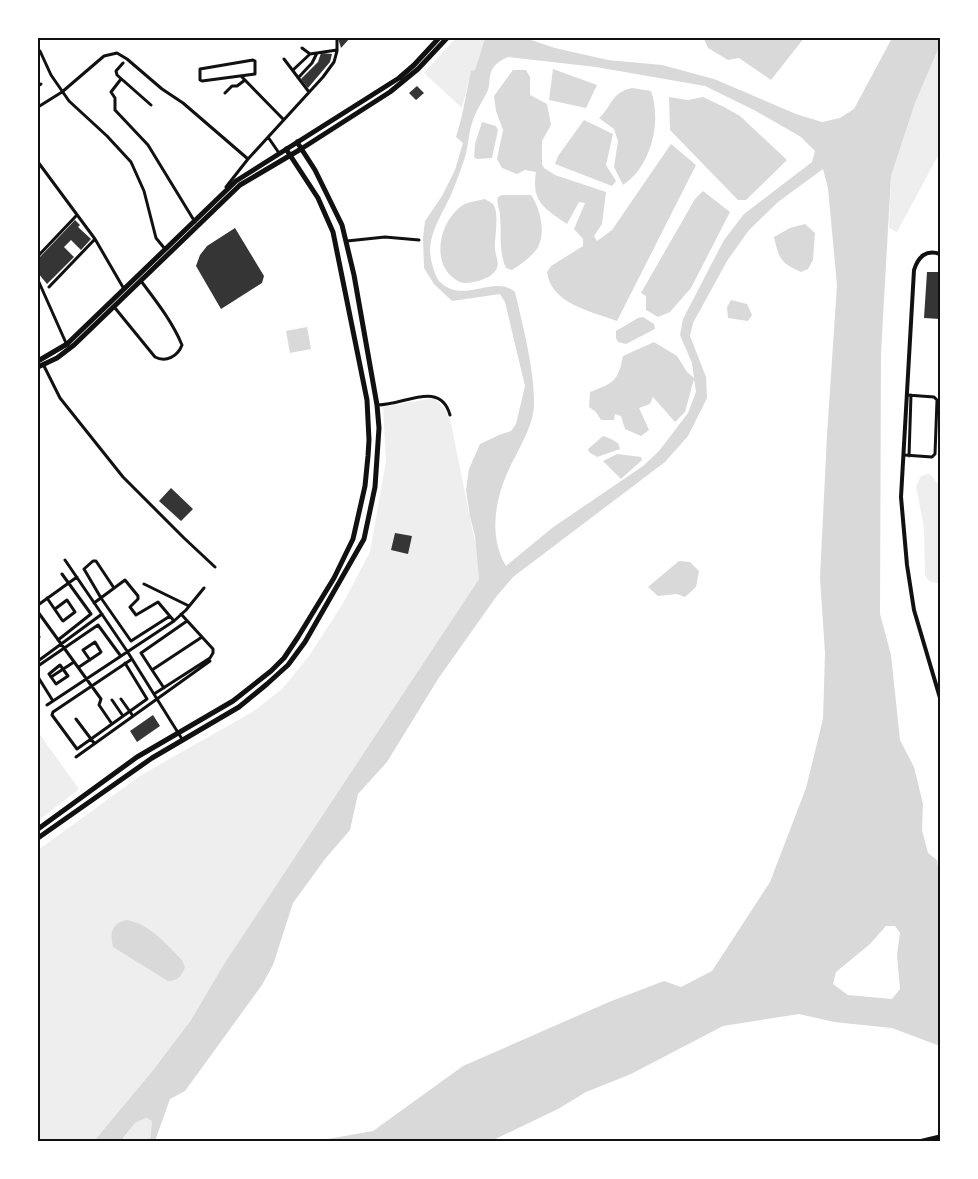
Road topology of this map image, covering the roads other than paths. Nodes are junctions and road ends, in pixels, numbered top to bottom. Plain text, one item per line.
1 (337, 38) edge
2 (439, 38) edge
3 (447, 38) edge
4 (302, 48) dead end
5 (337, 50) junction
6 (40, 51) dead end
7 (317, 53) junction
8 (310, 54) junction
9 (284, 59) dead end
10 (123, 63) dead end
11 (292, 70) junction
12 (241, 76) junction
13 (298, 78) junction
14 (122, 79) junction
15 (244, 80) junction
16 (62, 92) junction
17 (309, 92) junction
18 (225, 93) dead end
19 (151, 105) dead end
20 (38, 106) edge
21 (283, 119) junction
22 (267, 136) junction
23 (297, 142) junction
24 (286, 149) junction
25 (301, 149) junction
26 (279, 153) junction
27 (290, 156) junction
28 (248, 159) junction
29 (38, 162) edge
30 (220, 194) junction
31 (76, 216) junction
32 (197, 224) junction
33 (95, 239) junction
34 (419, 240) dead end
35 (347, 241) junction
36 (170, 249) junction
37 (940, 254) edge
38 (38, 256) edge
39 (38, 280) edge
40 (141, 281) junction
41 (49, 287) dead end
42 (356, 288) junction
43 (125, 290) junction
44 (345, 290) junction
45 (114, 306) junction
46 (361, 314) junction
47 (350, 315) junction
48 (96, 320) junction
49 (67, 344) junction
50 (40, 363) edge
51 (909, 395) junction
52 (377, 405) junction
53 (450, 415) dead end
54 (903, 455) junction
55 (909, 456) junction
56 (65, 560) dead end
57 (216, 567) dead end
58 (62, 574) dead end
59 (77, 577) junction
60 (69, 583) junction
61 (144, 584) dead end
62 (114, 588) junction
63 (204, 588) dead end
64 (47, 598) junction
65 (101, 598) junction
66 (94, 603) junction
67 (38, 605) edge
68 (189, 606) junction
69 (55, 609) junction
70 (38, 612) edge
71 (102, 614) junction
72 (181, 614) junction
73 (170, 616) junction
74 (84, 620) junction
75 (174, 621) junction
76 (187, 621) junction
77 (87, 625) junction
78 (91, 629) junction
79 (38, 634) edge
80 (66, 634) junction
81 (202, 637) junction
82 (69, 638) junction
83 (38, 639) edge
84 (58, 640) junction
85 (72, 643) junction
86 (61, 644) junction
87 (64, 648) junction
88 (127, 651) junction
89 (54, 652) junction
90 (120, 655) junction
91 (38, 659) edge
92 (132, 659) junction
93 (90, 660) junction
94 (74, 662) junction
95 (210, 662) dead end
96 (125, 663) junction
97 (38, 666) edge
98 (79, 668) junction
99 (64, 669) junction
100 (152, 670) junction
101 (38, 677) edge
102 (87, 678) junction
103 (92, 686) junction
104 (164, 688) junction
105 (154, 694) junction
106 (940, 698) edge
107 (121, 699) dead end
108 (157, 699) junction
109 (112, 700) dead end
110 (53, 701) junction
111 (47, 705) dead end
112 (129, 711) junction
113 (123, 716) junction
114 (133, 716) junction
115 (76, 719) dead end
116 (112, 724) junction
117 (178, 732) junction
118 (91, 739) junction
119 (182, 740) junction
120 (94, 743) junction
121 (76, 757) dead end
122 (39, 827) edge
123 (46, 832) junction
124 (38, 838) edge
125 (940, 1137) edge
126 (919, 1142) edge

1 - 5 street
2 - 23 main road
3 - 25 main road
4 - 8 street
5 - 7 street
5 - 17 street
6 - 16 street
7 - 8 street
7 - 13 street
8 - 11 street
9 - 11 street
10 - 14 street
11 - 13 street
12 - 12 street
12 - 15 street
13 - 17 street
14 - 19 street
14 - 32 street
15 - 18 street
15 - 21 street
16 - 20 street
16 - 28 street
16 - 36 street
17 - 21 street
21 - 22 street
22 - 26 street
22 - 28 street
23 - 24 main road
23 - 25 main road
24 - 26 main road
24 - 27 main road
25 - 27 main road
25 - 35 main road
26 - 30 main road
27 - 32 main road
27 - 44 main road
28 - 30 street
29 - 31 street
30 - 32 main road
31 - 33 street
31 - 38 street
32 - 36 main road
33 - 41 street
33 - 43 street
34 - 35 street
35 - 42 main road
36 - 40 main road
36 - 43 main road
37 - 51 street
39 - 49 street
40 - 45 main road
40 - 45 street
42 - 44 main road
42 - 46 main road
43 - 48 main road
44 - 47 main road
45 - 48 main road
46 - 47 main road
46 - 52 main road
47 - 117 main road
48 - 49 main road
48 - 50 main road
49 - 50 main road
50 - 57 street
51 - 54 street
51 - 55 street
51 - 55 street
52 - 53 street
52 - 119 main road
54 - 55 street
54 - 106 street
56 - 59 street
58 - 60 street
59 - 60 street
59 - 66 street
60 - 64 street
60 - 74 street
61 - 68 street
62 - 65 street
62 - 65 street
62 - 73 street
63 - 68 street
64 - 67 street
64 - 69 street
65 - 66 street
65 - 73 street
66 - 71 street
68 - 72 street
69 - 69 street
70 - 84 street
71 - 77 street
71 - 88 street
72 - 75 street
72 - 76 street
73 - 75 street
74 - 77 street
74 - 80 street
75 - 88 street
76 - 81 street
76 - 100 street
77 - 78 street
77 - 82 street
78 - 85 street
78 - 90 street
79 - 83 street
80 - 82 street
80 - 84 street
81 - 100 street
81 - 104 street
82 - 85 street
82 - 86 street
84 - 86 street
85 - 87 street
86 - 87 street
86 - 89 street
87 - 89 street
87 - 94 street
88 - 90 street
88 - 92 street
89 - 91 street
89 - 97 street
90 - 102 street
92 - 96 street
92 - 105 street
93 - 93 street
93 - 98 street
94 - 98 street
94 - 99 street
95 - 108 street
96 - 103 street
96 - 112 street
98 - 102 street
99 - 99 street
100 - 104 street
101 - 110 street
102 - 103 street
102 - 110 street
103 - 116 street
103 - 118 street
104 - 105 street
105 - 108 street
107 - 112 street
108 - 114 street
108 - 117 street
109 - 113 street
110 - 111 street
112 - 113 street
112 - 114 street
113 - 116 street
114 - 120 street
115 - 118 street
116 - 118 street
117 - 119 street
117 - 122 main road
118 - 120 street
119 - 123 main road
120 - 121 street
122 - 123 street
123 - 124 main road
125 - 126 main road

